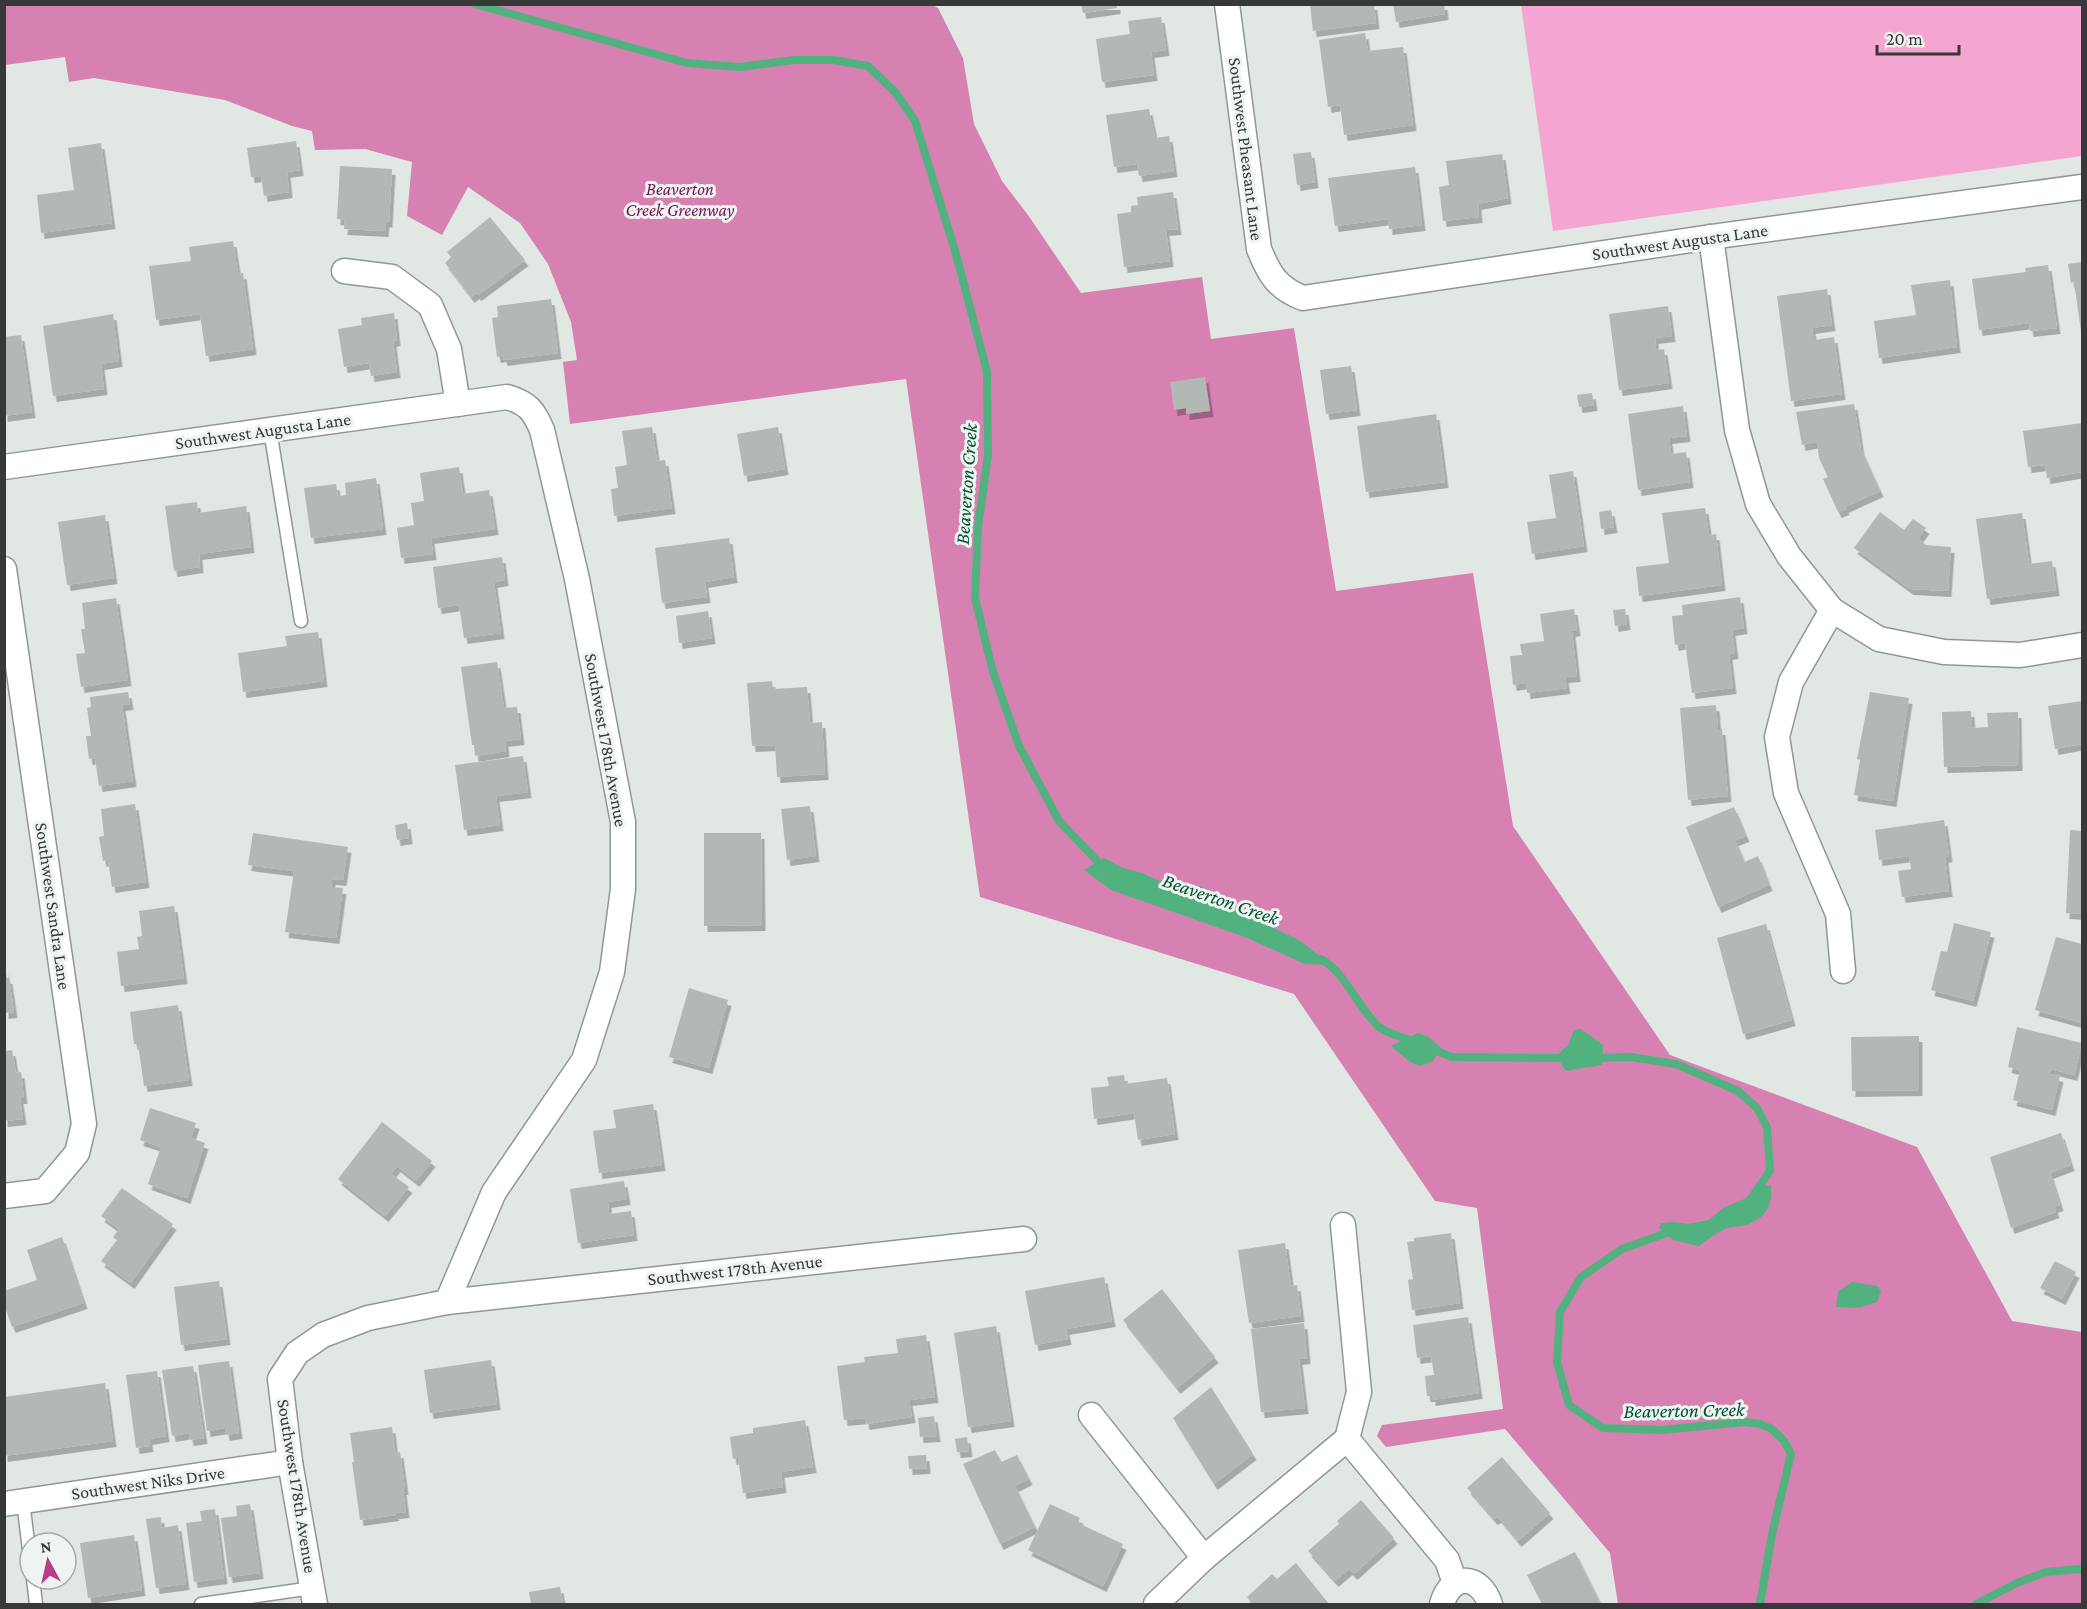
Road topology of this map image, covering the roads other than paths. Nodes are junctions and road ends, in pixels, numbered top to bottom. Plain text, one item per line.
1 (1227, 4) edge
2 (2082, 187) edge
3 (1711, 237) junction
4 (344, 271) dead end
5 (1281, 287) joint
6 (522, 401) joint
7 (458, 404) junction
8 (270, 430) junction
9 (4, 467) edge
10 (4, 569) edge
11 (1832, 610) junction
12 (301, 621) dead end
13 (2082, 645) edge
14 (1843, 971) dead end
15 (4, 1196) edge
16 (1343, 1225) dead end
17 (1024, 1239) dead end
18 (447, 1302) junction
19 (1092, 1415) dead end
20 (1347, 1438) junction
21 (290, 1462) junction
22 (14, 1503) edge
23 (22, 1531) edge
24 (1204, 1558) junction
25 (1455, 1583) junction
26 (314, 1596) edge
27 (201, 1605) edge
28 (1156, 1605) edge
29 (1442, 1605) edge
30 (1490, 1605) edge

1 - 5 street, Southwest Pheasant Lane
2 - 3 street, Southwest Augusta Lane
3 - 5 street, Southwest Augusta Lane
3 - 11 street
4 - 7 street
6 - 7 street, Southwest Augusta Lane
6 - 18 street, Southwest 178th Avenue
7 - 8 street, Southwest Augusta Lane
8 - 9 street, Southwest Augusta Lane
8 - 12 lane
10 - 15 street, Southwest Sandra Lane
11 - 13 street
11 - 14 street
16 - 20 street
17 - 18 street, Southwest 178th Avenue
18 - 21 street, Southwest 178th Avenue
19 - 24 street
20 - 24 street
20 - 25 street
21 - 22 street, Southwest Niks Drive
21 - 26 street, Southwest 178th Avenue
22 - 23 lane
24 - 28 street
25 - 29 street
25 - 30 street
26 - 27 lane

